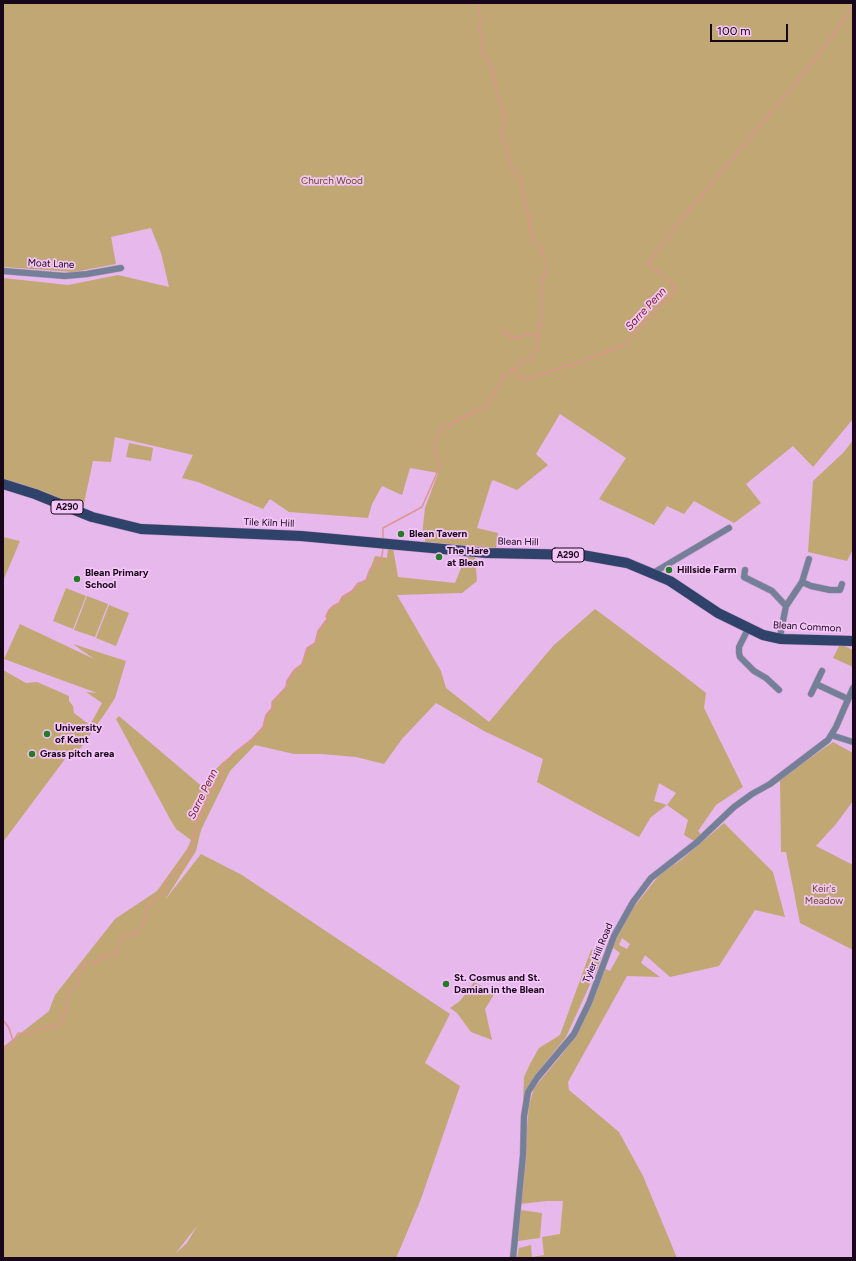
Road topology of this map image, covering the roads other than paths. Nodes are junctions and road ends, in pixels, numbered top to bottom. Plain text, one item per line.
1 (121, 268) dead end
2 (3, 271) edge
3 (3, 484) edge
4 (728, 528) dead end
5 (404, 545) joint
6 (809, 559) dead end
7 (745, 570) dead end
8 (653, 573) junction
9 (802, 582) junction
10 (842, 584) dead end
11 (786, 606) junction
12 (718, 613) joint
13 (748, 629) junction
14 (781, 639) junction
15 (853, 641) edge
16 (822, 671) dead end
17 (816, 684) junction
18 (853, 688) edge
19 (779, 690) dead end
20 (811, 694) dead end
21 (848, 699) junction
22 (831, 735) junction
23 (853, 742) edge
24 (513, 1258) edge

1 - 2 street, Moat Lane
3 - 5 main road, Tile Kiln Hill / A290
4 - 8 street
5 - 8 main road, Blean Hill / A290
6 - 9 street
7 - 11 street
8 - 12 main road, Blean Hill / A290
9 - 10 street
9 - 11 street
11 - 14 street
12 - 13 main road, Blean Common / A290
13 - 14 main road, Blean Common / A290
13 - 19 street
14 - 15 main road, Blean Common / A290
16 - 17 street
17 - 20 street
17 - 21 street
18 - 21 street, Tyler Hill Road
21 - 22 street, Tyler Hill Road
22 - 23 street
22 - 24 street, Tyler Hill Road

